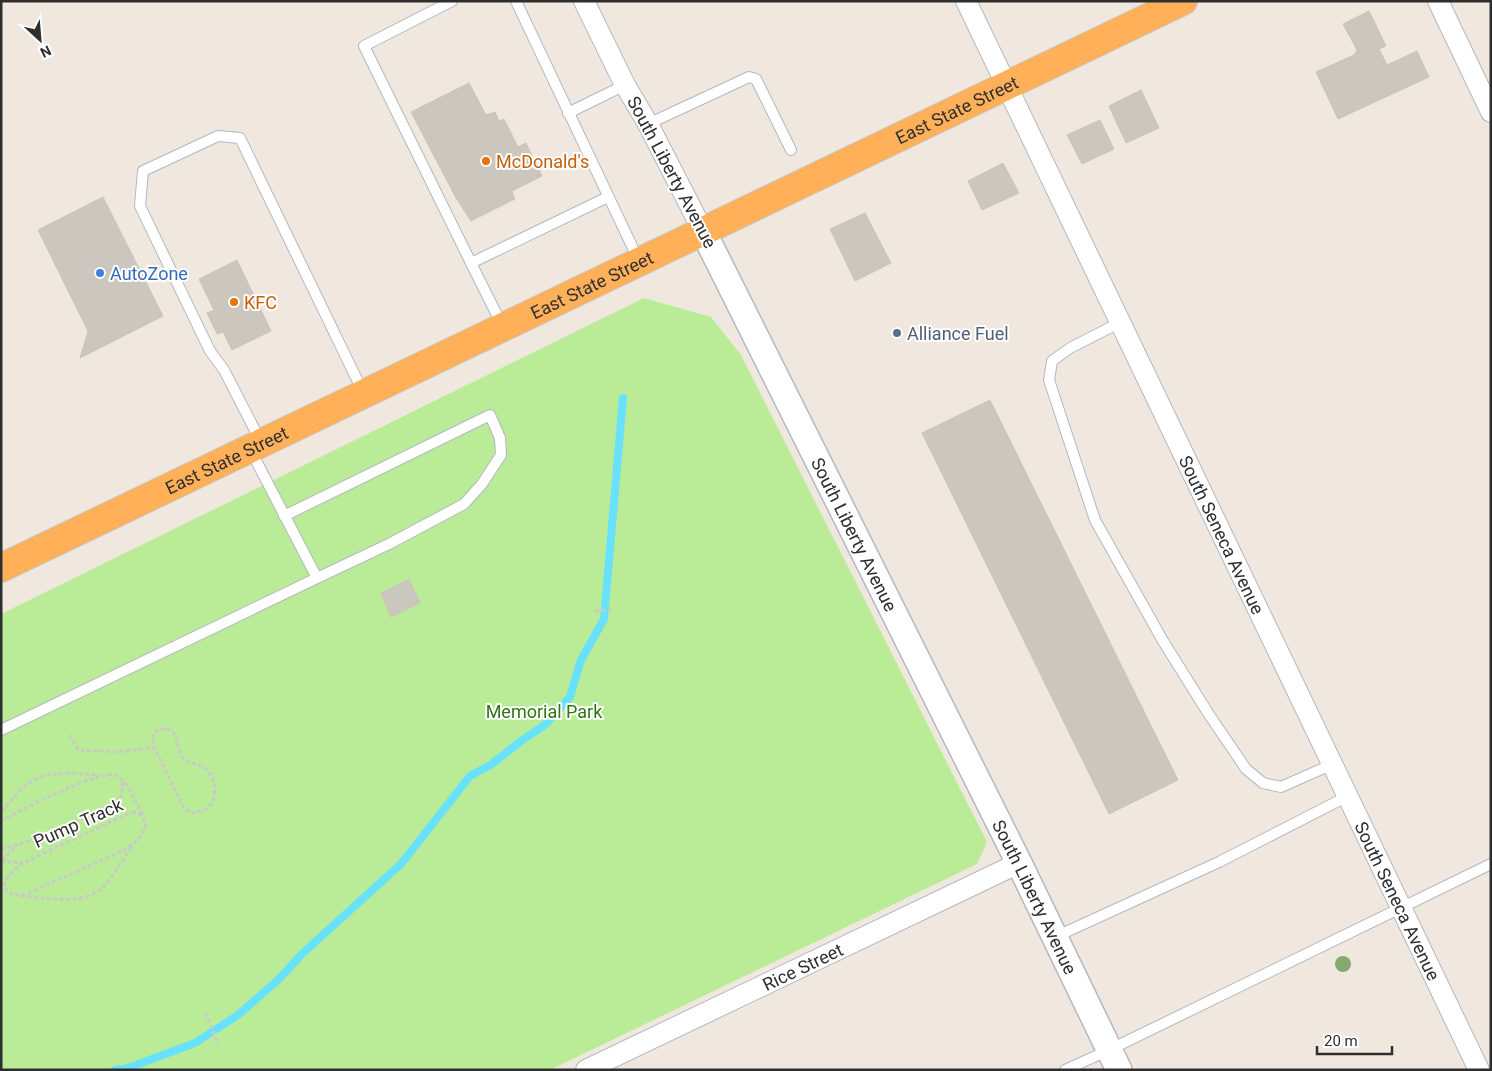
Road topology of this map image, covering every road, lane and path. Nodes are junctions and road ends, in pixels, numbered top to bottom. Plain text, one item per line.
1 (452, 1) edge
2 (516, 1) edge
3 (584, 1) edge
4 (966, 1) edge
5 (1438, 1) edge
6 (1167, 5) edge
7 (625, 85) junction
8 (1007, 85) junction
9 (1491, 112) edge
10 (568, 113) junction
11 (648, 124) junction
12 (791, 150) dead end
13 (608, 196) junction
14 (703, 231) junction
15 (640, 262) junction
16 (471, 263) junction
17 (1121, 322) junction
18 (503, 327) junction
19 (364, 393) junction
20 (255, 446) junction
21 (284, 516) junction
22 (1, 568) edge
23 (317, 578) junction
24 (613, 610) dead end
25 (595, 611) dead end
26 (1, 730) edge
27 (70, 735) dead end
28 (154, 746) junction
29 (1333, 764) junction
30 (102, 775) junction
31 (124, 781) junction
32 (1348, 796) junction
33 (1, 811) edge
34 (144, 818) junction
35 (1, 821) edge
36 (135, 843) junction
37 (16, 846) junction
38 (1, 849) edge
39 (1, 861) edge
40 (23, 863) junction
41 (1019, 863) junction
42 (1491, 864) edge
43 (15, 896) junction
44 (1401, 907) junction
45 (1055, 938) junction
46 (206, 1013) dead end
47 (218, 1045) dead end
48 (1114, 1060) edge
49 (586, 1070) edge
50 (1065, 1070) edge
51 (1479, 1070) edge

1 - 16 lane
2 - 10 lane
3 - 7 street, South Liberty Avenue
4 - 8 street, South Seneca Avenue
5 - 9 street
6 - 8 highway, East State Street
7 - 10 lane
7 - 11 street, South Liberty Avenue
8 - 14 highway, East State Street
8 - 17 street, South Seneca Avenue
10 - 13 lane
11 - 12 lane
11 - 14 street, South Liberty Avenue
13 - 15 lane
13 - 16 lane
14 - 15 highway, East State Street
14 - 41 street, South Liberty Avenue
15 - 18 highway, East State Street
16 - 18 lane
17 - 29 street, South Seneca Avenue
17 - 29 lane
18 - 19 highway, East State Street
19 - 20 highway, East State Street
19 - 20 lane
20 - 21 lane
20 - 22 highway, East State Street
21 - 23 lane
21 - 23 lane
23 - 26 lane
24 - 25 path
27 - 28 path
28 - 28 path
29 - 32 street, South Seneca Avenue
30 - 31 path, Pump Track
30 - 33 path, Pump Track
30 - 35 path, Pump Track
31 - 34 path, Pump Track
31 - 37 path, Pump Track
32 - 44 street, South Seneca Avenue
32 - 45 lane
34 - 36 path, Pump Track
34 - 40 path, Pump Track
36 - 43 path
36 - 43 path, Pump Track
37 - 38 path, Pump Track
37 - 39 path, Pump Track
39 - 40 path, Pump Track
40 - 43 path, Pump Track
41 - 45 street, South Liberty Avenue
41 - 49 street, Rice Street
42 - 44 lane
44 - 48 lane
44 - 51 street, South Seneca Avenue
45 - 48 street, South Liberty Avenue
46 - 47 path
48 - 50 lane

